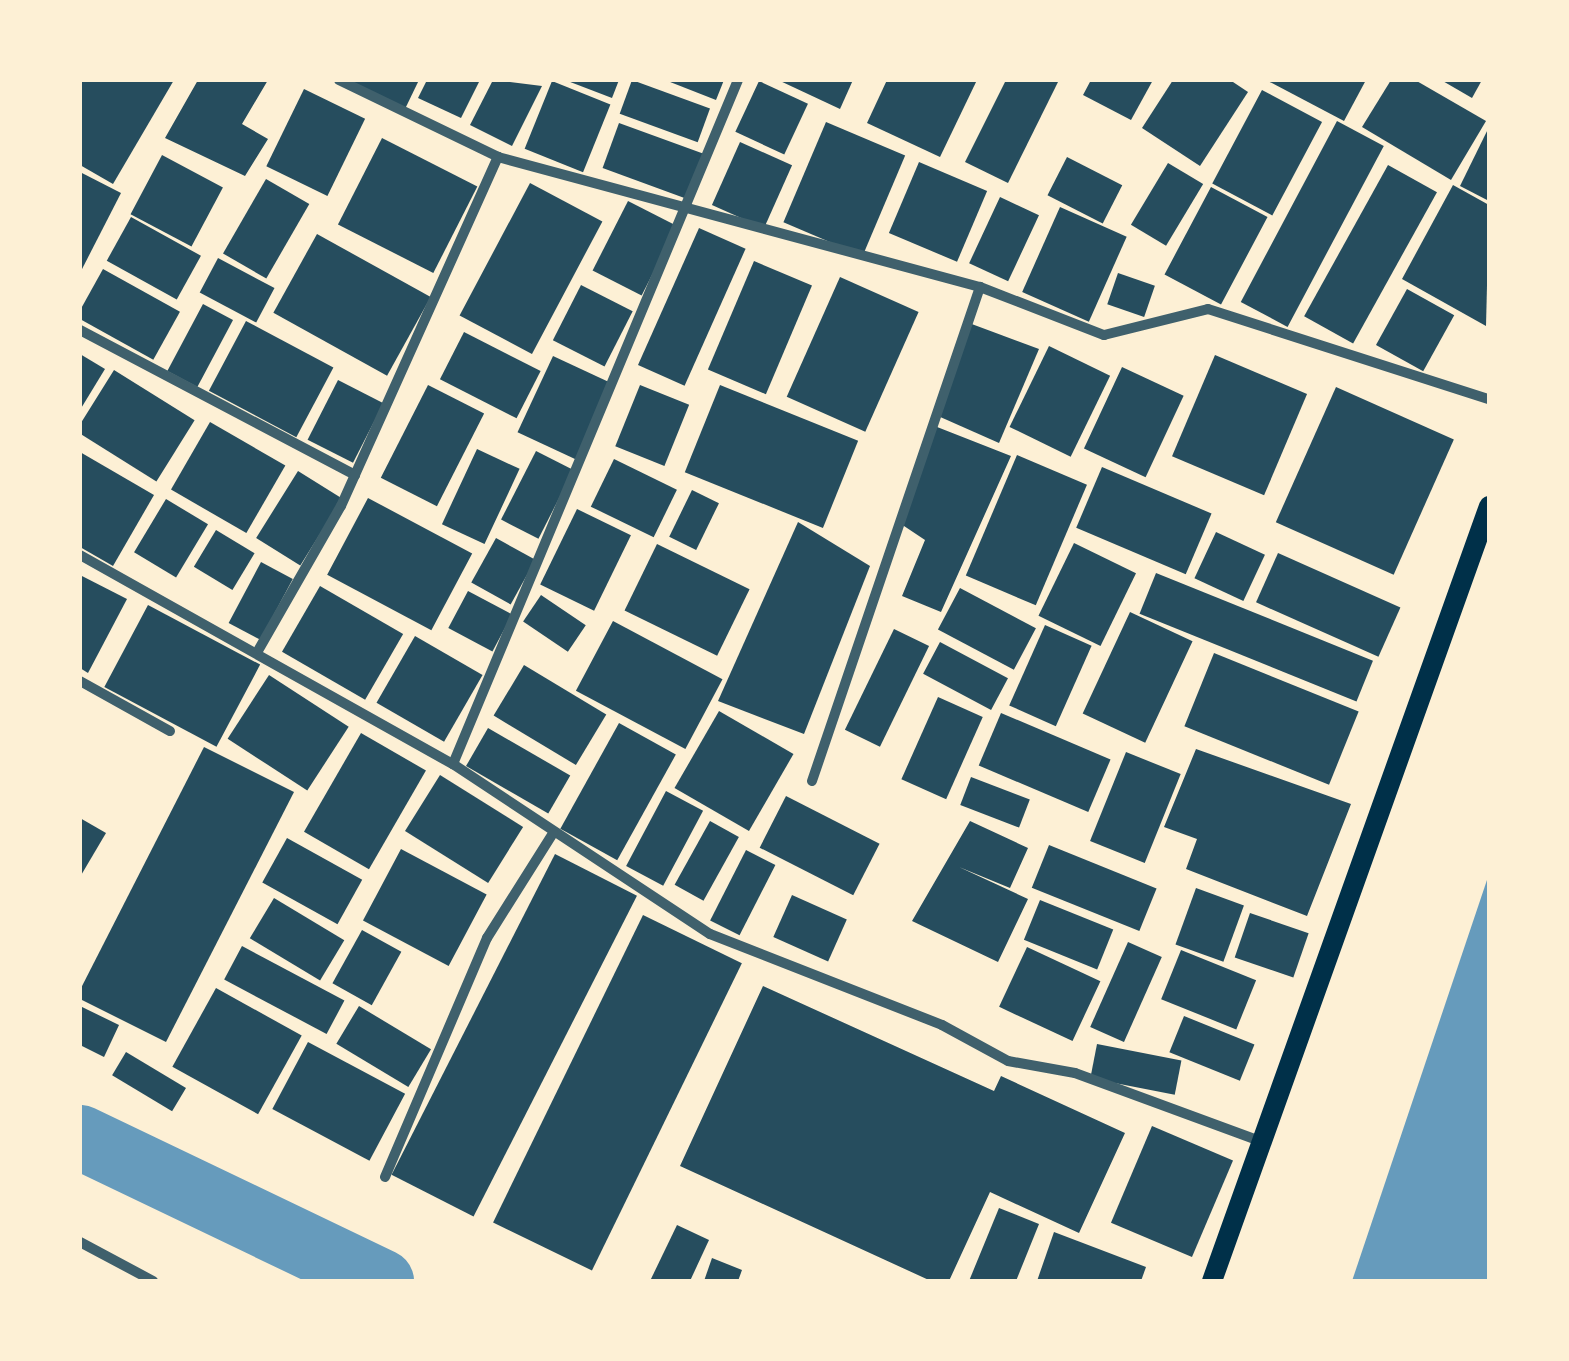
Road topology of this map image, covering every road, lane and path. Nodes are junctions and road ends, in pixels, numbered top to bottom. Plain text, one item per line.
1 (339, 80) edge
2 (738, 80) edge
3 (498, 157) junction
4 (687, 212) junction
5 (980, 287) junction
6 (80, 330) edge
7 (1489, 399) edge
8 (355, 475) junction
9 (1489, 506) edge
10 (80, 555) edge
11 (260, 649) junction
12 (80, 681) edge
13 (170, 730) dead end
14 (453, 764) junction
15 (812, 782) dead end
16 (552, 833) junction
17 (1260, 1142) junction
18 (385, 1177) dead end
19 (80, 1242) edge
20 (142, 1278) edge
21 (153, 1281) edge
22 (1212, 1281) edge

1 - 3 street
2 - 4 street
3 - 4 street
3 - 8 street
4 - 5 street
4 - 14 street
5 - 7 street
5 - 15 street
6 - 8 street
8 - 11 street
9 - 17 main road
10 - 11 street
11 - 14 street
12 - 13 street
14 - 16 street
16 - 17 street
16 - 18 street
17 - 22 main road
19 - 20 street
20 - 21 street

